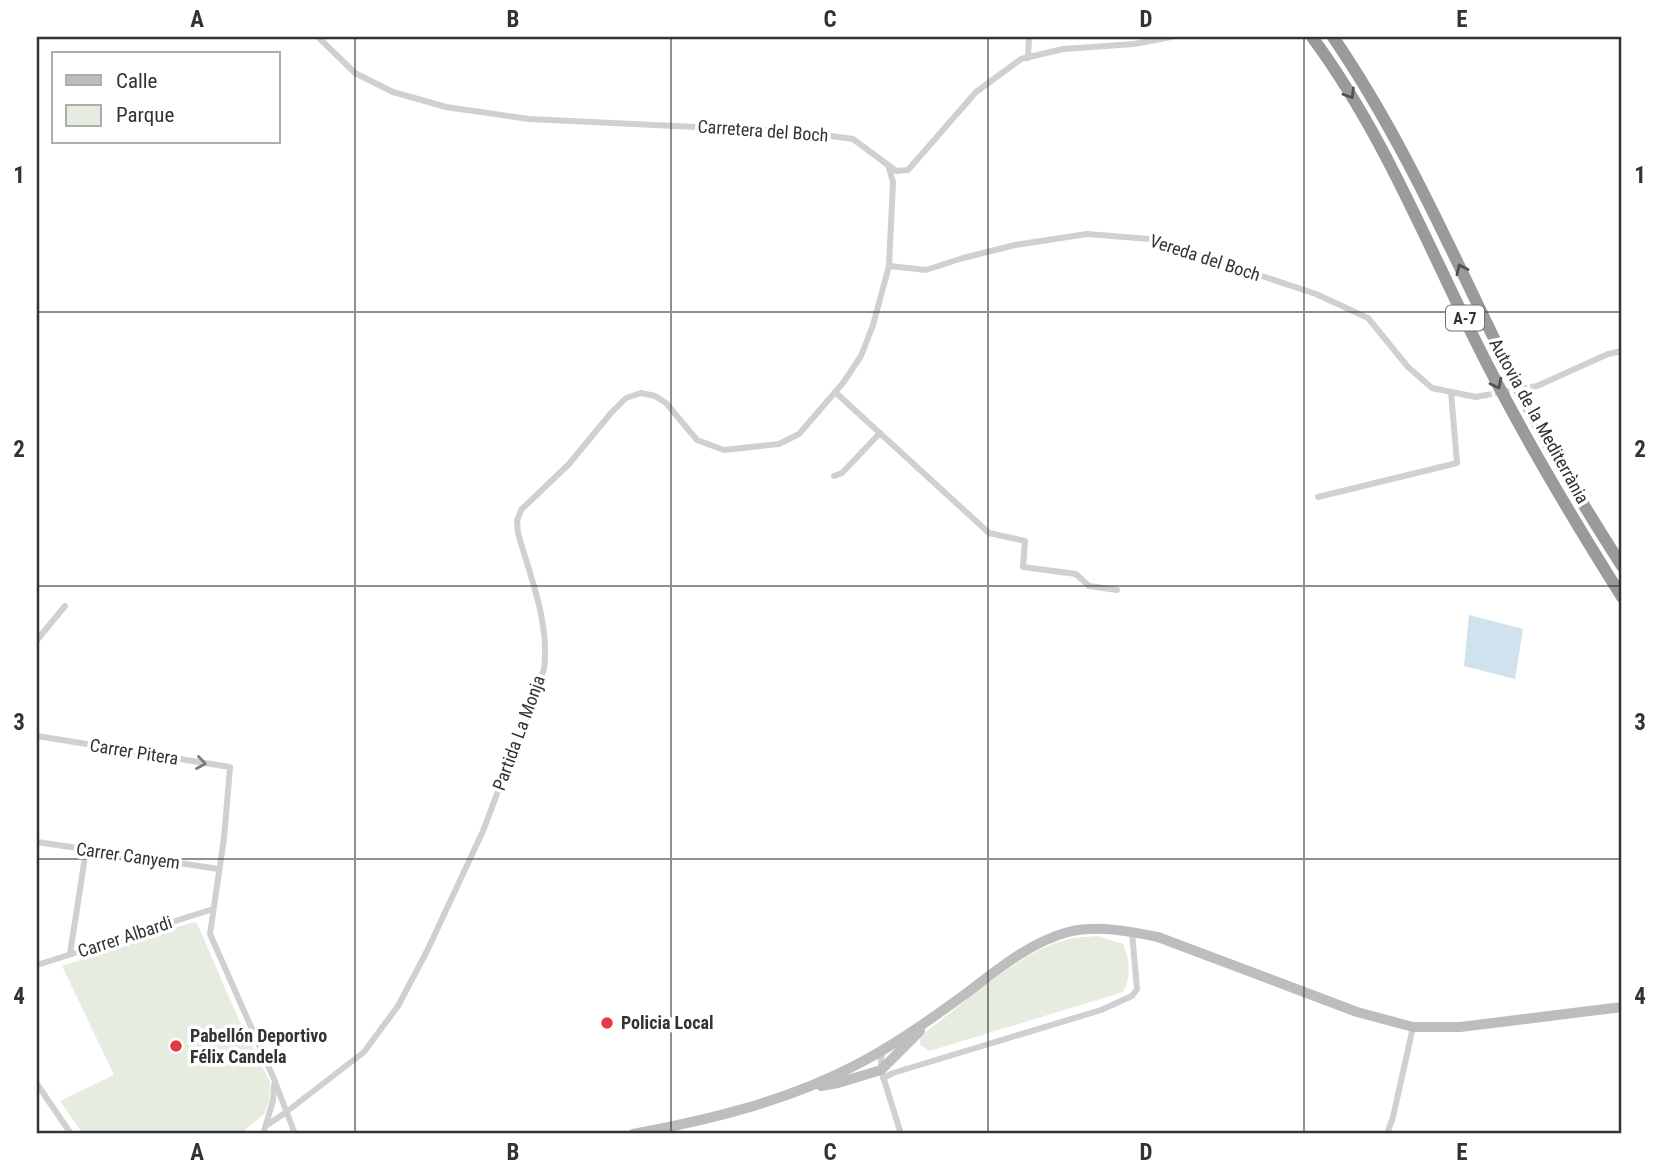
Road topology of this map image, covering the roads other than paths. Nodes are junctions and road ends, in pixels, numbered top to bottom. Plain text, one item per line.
1 (318, 37) edge
2 (1029, 37) edge
3 (1171, 37) edge
4 (1312, 37) edge
5 (1333, 37) edge
6 (1028, 58) junction
7 (888, 165) junction
8 (889, 266) junction
9 (1622, 351) edge
10 (1537, 386) tunnel mouth
11 (835, 392) junction
12 (1451, 392) junction
13 (1486, 395) tunnel mouth
14 (880, 433) junction
15 (834, 476) dead end
16 (1318, 497) dead end
17 (1622, 566) edge
18 (1116, 590) dead end
19 (1622, 597) edge
20 (65, 606) dead end
21 (37, 640) edge
22 (37, 736) edge
23 (37, 842) edge
24 (86, 850) junction
25 (219, 869) junction
26 (213, 909) junction
27 (1132, 932) junction
28 (70, 954) junction
29 (37, 965) edge
30 (1622, 1007) edge
31 (930, 1020) junction
32 (1413, 1027) junction
33 (883, 1051) junction
34 (882, 1074) junction
35 (274, 1079) junction
36 (37, 1084) edge
37 (807, 1088) junction
38 (285, 1113) junction
39 (267, 1125) junction
40 (71, 1134) edge
41 (263, 1134) edge
42 (295, 1134) edge
43 (634, 1134) edge
44 (901, 1134) edge
45 (1387, 1134) edge

1 - 7 street, Carretera del Boch
2 - 6 street
3 - 6 street
4 -> 19 highway, Autovia de la Mediterrània / A-7
17 -> 5 highway, Autovia de la Mediterrània / A-7
6 - 7 street
7 - 8 street
8 - 11 street
8 - 12 street, Vereda del Boch
9 - 10 street
11 - 14 street
11 - 38 street, Partida La Monja
12 - 13 street, Vereda del Boch
12 - 16 street
14 - 15 street
14 - 18 street
20 - 21 street
22 -> 25 street, Carrer Pitera
23 - 24 street, Carrer Canyem
24 - 25 street, Carrer Canyem
24 - 28 street
25 - 26 street
26 - 28 street, Carrer Albardi
26 - 35 street
27 - 31 street
27 - 32 street
27 - 34 street
28 - 29 street, Carrer Albardi
30 - 32 street
31 - 33 street
31 - 34 street
32 - 45 street
33 - 34 street
33 - 37 street
34 - 37 street
34 - 44 street
35 - 38 street
35 - 39 street
36 - 40 street
37 - 43 street
38 - 39 street, Partida La Monja
38 - 42 street
39 - 41 street

